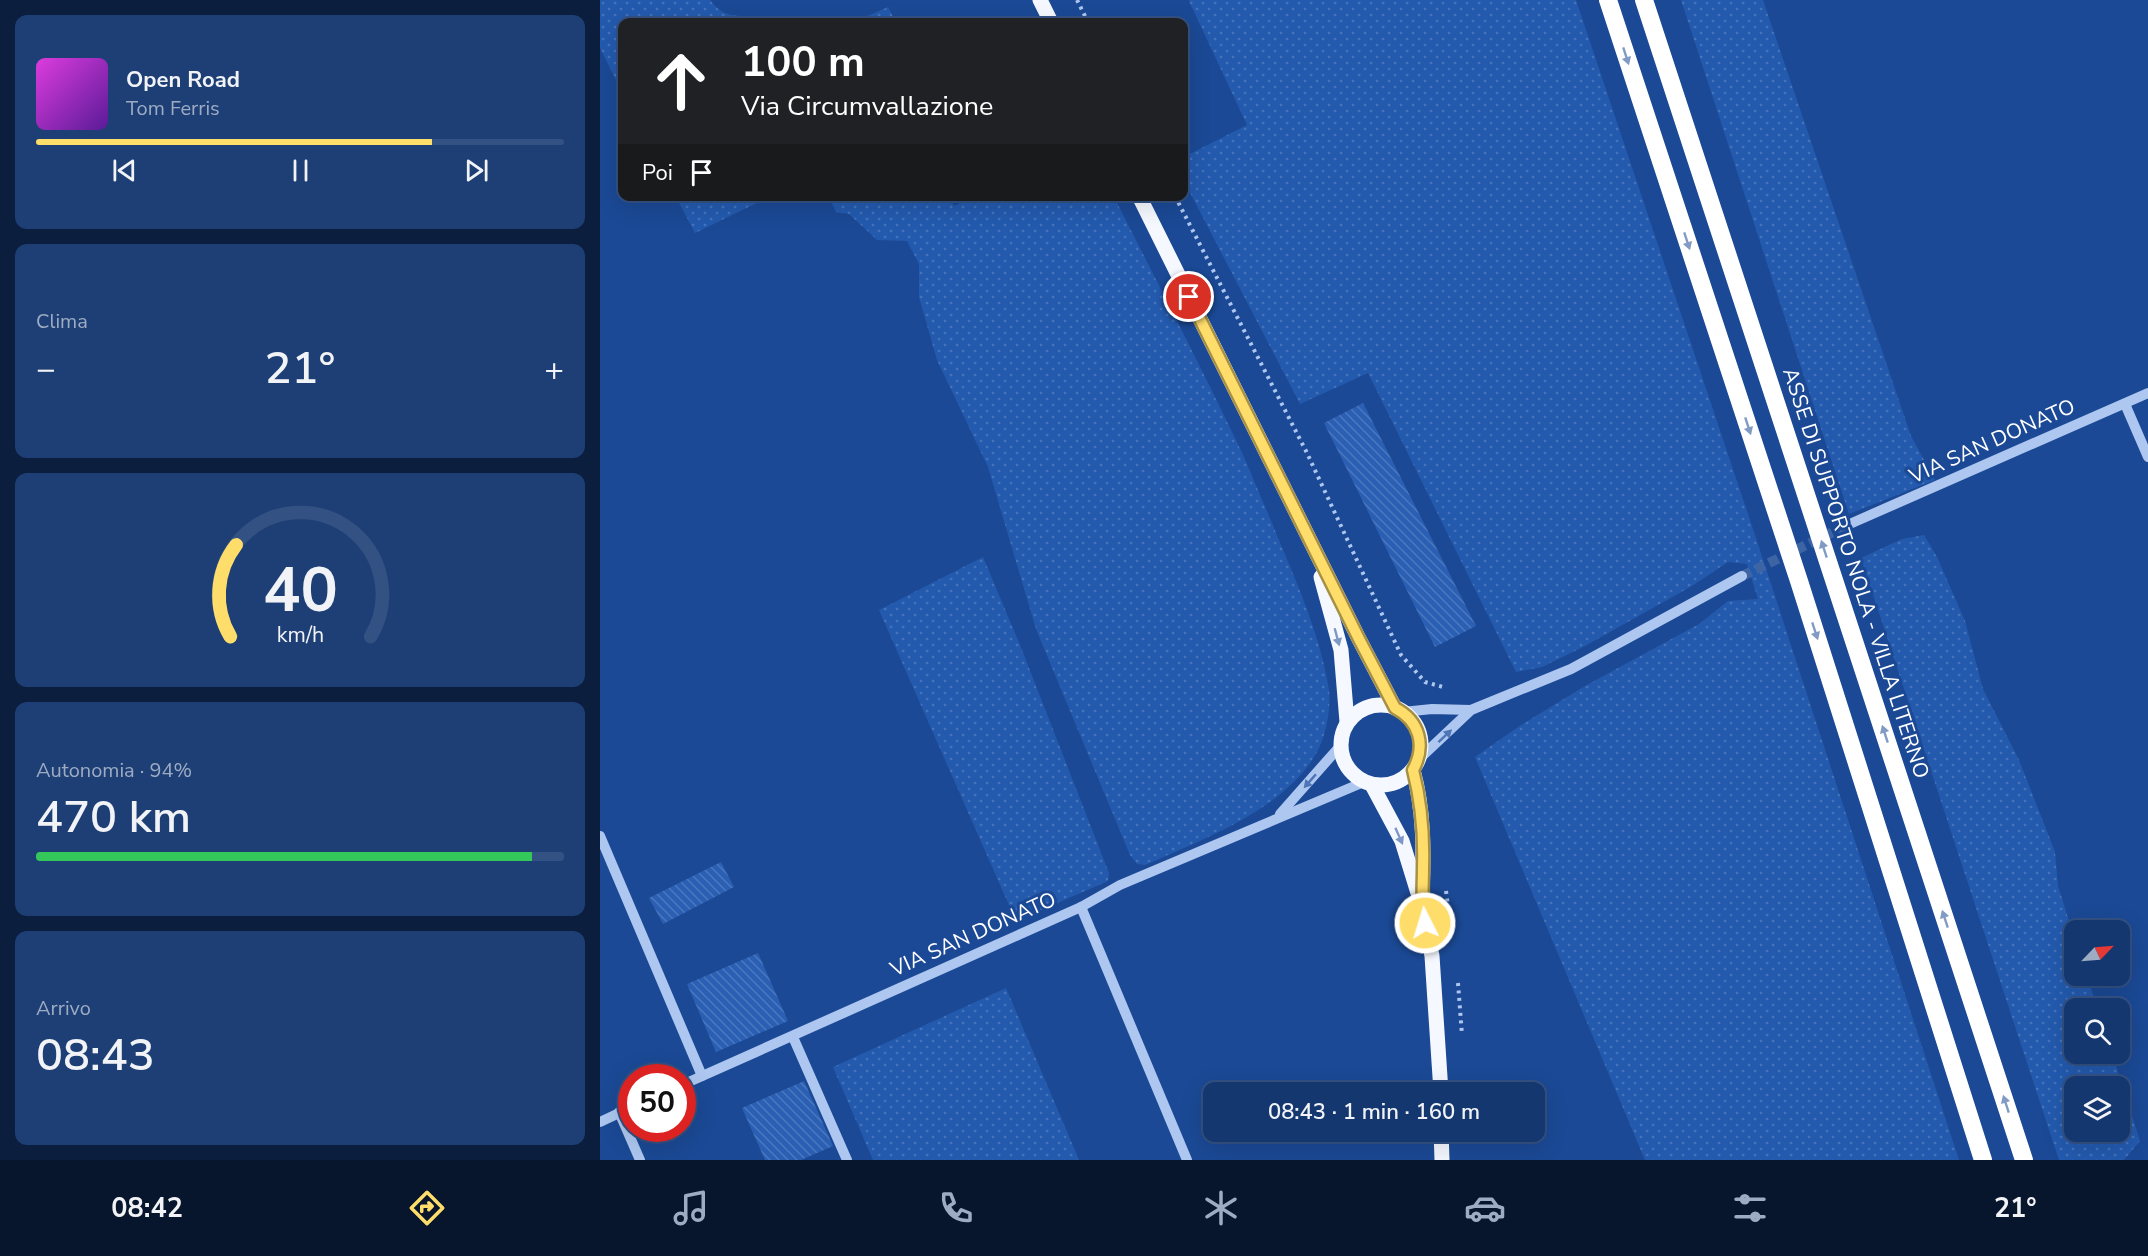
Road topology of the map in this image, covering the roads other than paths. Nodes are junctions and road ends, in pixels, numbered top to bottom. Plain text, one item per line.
1 (1040, 0) edge
2 (1608, 0) edge
3 (1644, 0) edge
4 (1050, 18) edge
5 (1142, 201) edge
6 (2148, 393) edge
7 (2125, 404) junction
8 (2148, 457) edge
9 (1852, 523) tunnel mouth
10 (1311, 540) junction
11 (1742, 576) tunnel mouth
12 (1399, 710) junction
13 (1471, 710) junction
14 (1347, 723) junction
15 (1341, 745) junction
16 (1416, 765) junction
17 (1368, 783) junction
18 (1278, 817) junction
19 (600, 836) edge
20 (1422, 906) junction
21 (1081, 907) junction
22 (793, 1037) junction
23 (702, 1076) junction
24 (696, 1079) edge
25 (1440, 1082) edge
26 (618, 1113) edge
27 (600, 1122) edge
28 (632, 1142) edge
29 (1441, 1142) edge
30 (640, 1160) edge
31 (847, 1160) edge
32 (1187, 1160) edge
33 (1442, 1160) edge
34 (1983, 1160) edge
35 (2024, 1160) edge

1 - 4 main road
2 -> 34 highway
35 -> 3 highway, ASSE DI SUPPORTO NOLA - VILLA LITERNO
5 - 10 main road
6 - 7 street, VIA SAN DONATO
7 - 8 street
7 - 9 street, VIA SAN DONATO
10 - 12 main road
10 -> 14 main road
11 - 13 street
12 - 13 street
12 - 14 main road
12 - 16 main road
16 -> 13 street
14 - 15 main road
15 - 17 main road
15 -> 18 street
16 - 17 main road
16 - 20 main road
17 - 18 street, VIA SAN DONATO
17 -> 20 main road
18 - 21 street, VIA SAN DONATO
19 - 23 street
20 - 25 main road
21 - 22 street, VIA SAN DONATO
21 - 32 street
22 - 23 street, VIA SAN DONATO
22 - 31 street
23 - 24 street, VIA SAN DONATO
26 - 27 street
28 - 30 street
29 - 33 main road

